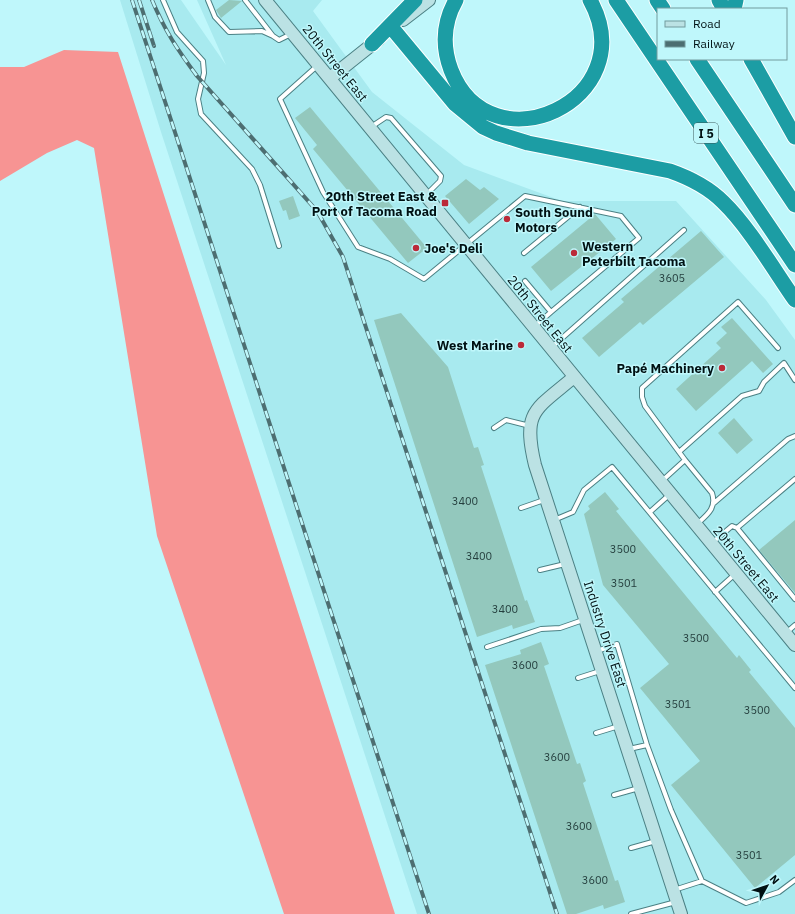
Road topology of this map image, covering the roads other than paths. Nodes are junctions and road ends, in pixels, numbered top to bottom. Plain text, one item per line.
1 (163, 0) edge
2 (208, 0) edge
3 (245, 0) edge
4 (414, 0) edge
5 (429, 0) edge
6 (456, 0) edge
7 (590, 0) edge
8 (616, 0) edge
9 (270, 3) edge
10 (392, 28) junction
11 (292, 33) junction
12 (273, 36) junction
13 (372, 44) junction
14 (698, 60) edge
15 (752, 60) edge
16 (318, 64) junction
17 (330, 78) junction
18 (370, 128) junction
19 (795, 137) edge
20 (425, 195) junction
21 (795, 205) edge
22 (580, 208) junction
23 (684, 230) dead end
24 (464, 244) junction
25 (279, 246) dead end
26 (524, 253) dead end
27 (795, 265) edge
28 (525, 281) dead end
29 (795, 300) edge
30 (551, 312) junction
31 (533, 328) junction
32 (550, 348) junction
33 (778, 348) dead end
34 (574, 377) junction
35 (795, 380) edge
36 (530, 426) junction
37 (494, 428) dead end
38 (795, 436) edge
39 (679, 452) junction
40 (685, 460) junction
41 (795, 479) edge
42 (660, 482) junction
43 (670, 494) junction
44 (546, 500) junction
45 (714, 504) junction
46 (521, 508) dead end
47 (650, 512) junction
48 (553, 520) junction
49 (696, 525) junction
50 (737, 528) junction
51 (711, 544) junction
52 (567, 564) junction
53 (540, 570) dead end
54 (736, 573) junction
55 (715, 592) junction
56 (795, 599) edge
57 (586, 620) junction
58 (795, 625) edge
59 (785, 634) junction
60 (795, 645) edge
61 (487, 647) dead end
62 (596, 651) junction
63 (602, 671) junction
64 (578, 678) dead end
65 (795, 688) edge
66 (620, 726) junction
67 (596, 733) dead end
68 (647, 745) junction
69 (627, 750) junction
70 (640, 788) junction
71 (614, 795) dead end
72 (657, 841) junction
73 (631, 848) dead end
74 (795, 880) edge
75 (702, 881) junction
76 (675, 896) junction
77 (631, 914) edge
78 (680, 914) edge

1 - 25 lane
2 - 12 lane
3 - 12 lane
4 - 13 highway
5 - 10 main road
6 - 7 highway
8 - 27 highway, I 5
9 - 11 main road, 20th Street East
10 - 13 main road
10 - 29 highway
11 - 12 lane
11 - 16 main road, 20th Street East
13 - 17 main road
14 - 21 highway, I 5
15 - 19 highway
16 - 17 main road, 20th Street East
16 - 24 lane
17 - 18 main road, 20th Street East
18 - 20 main road, 20th Street East
18 - 20 lane
20 - 24 main road, 20th Street East
22 - 24 lane
22 - 26 lane
22 - 30 lane
23 - 32 lane
24 - 31 main road, 20th Street East
28 - 30 lane
30 - 31 lane
31 - 32 main road, 20th Street East
32 - 34 main road, 20th Street East
33 - 39 lane
34 - 36 main road, Industry Drive East
34 - 42 main road, 20th Street East
35 - 39 lane
36 - 37 lane
36 - 44 main road, Industry Drive East
38 - 45 lane
39 - 40 lane
40 - 42 lane
40 - 45 lane
41 - 50 lane
42 - 43 main road, 20th Street East
43 - 47 lane
43 - 49 main road, 20th Street East
44 - 46 lane
44 - 48 main road, Industry Drive East
45 - 49 lane
47 - 48 lane
47 - 55 lane
48 - 52 main road, Industry Drive East
49 - 51 main road, 20th Street East
50 - 51 lane
50 - 56 lane
51 - 54 main road, 20th Street East
52 - 53 lane
52 - 57 main road, Industry Drive East
54 - 55 lane
54 - 59 main road, 20th Street East
55 - 65 lane
57 - 61 lane
57 - 62 main road, Industry Drive East
58 - 59 lane
59 - 60 main road, 20th Street East
62 - 63 main road, Industry Drive East
62 - 68 lane
63 - 64 lane
63 - 66 main road, Industry Drive East
66 - 67 lane
66 - 69 main road, Industry Drive East
68 - 69 lane
68 - 75 lane
69 - 70 main road, Industry Drive East
70 - 71 lane
70 - 72 main road, Industry Drive East
72 - 73 lane
72 - 76 main road, Industry Drive East
74 - 75 lane
75 - 76 lane
76 - 77 lane
76 - 78 main road, Industry Drive East

